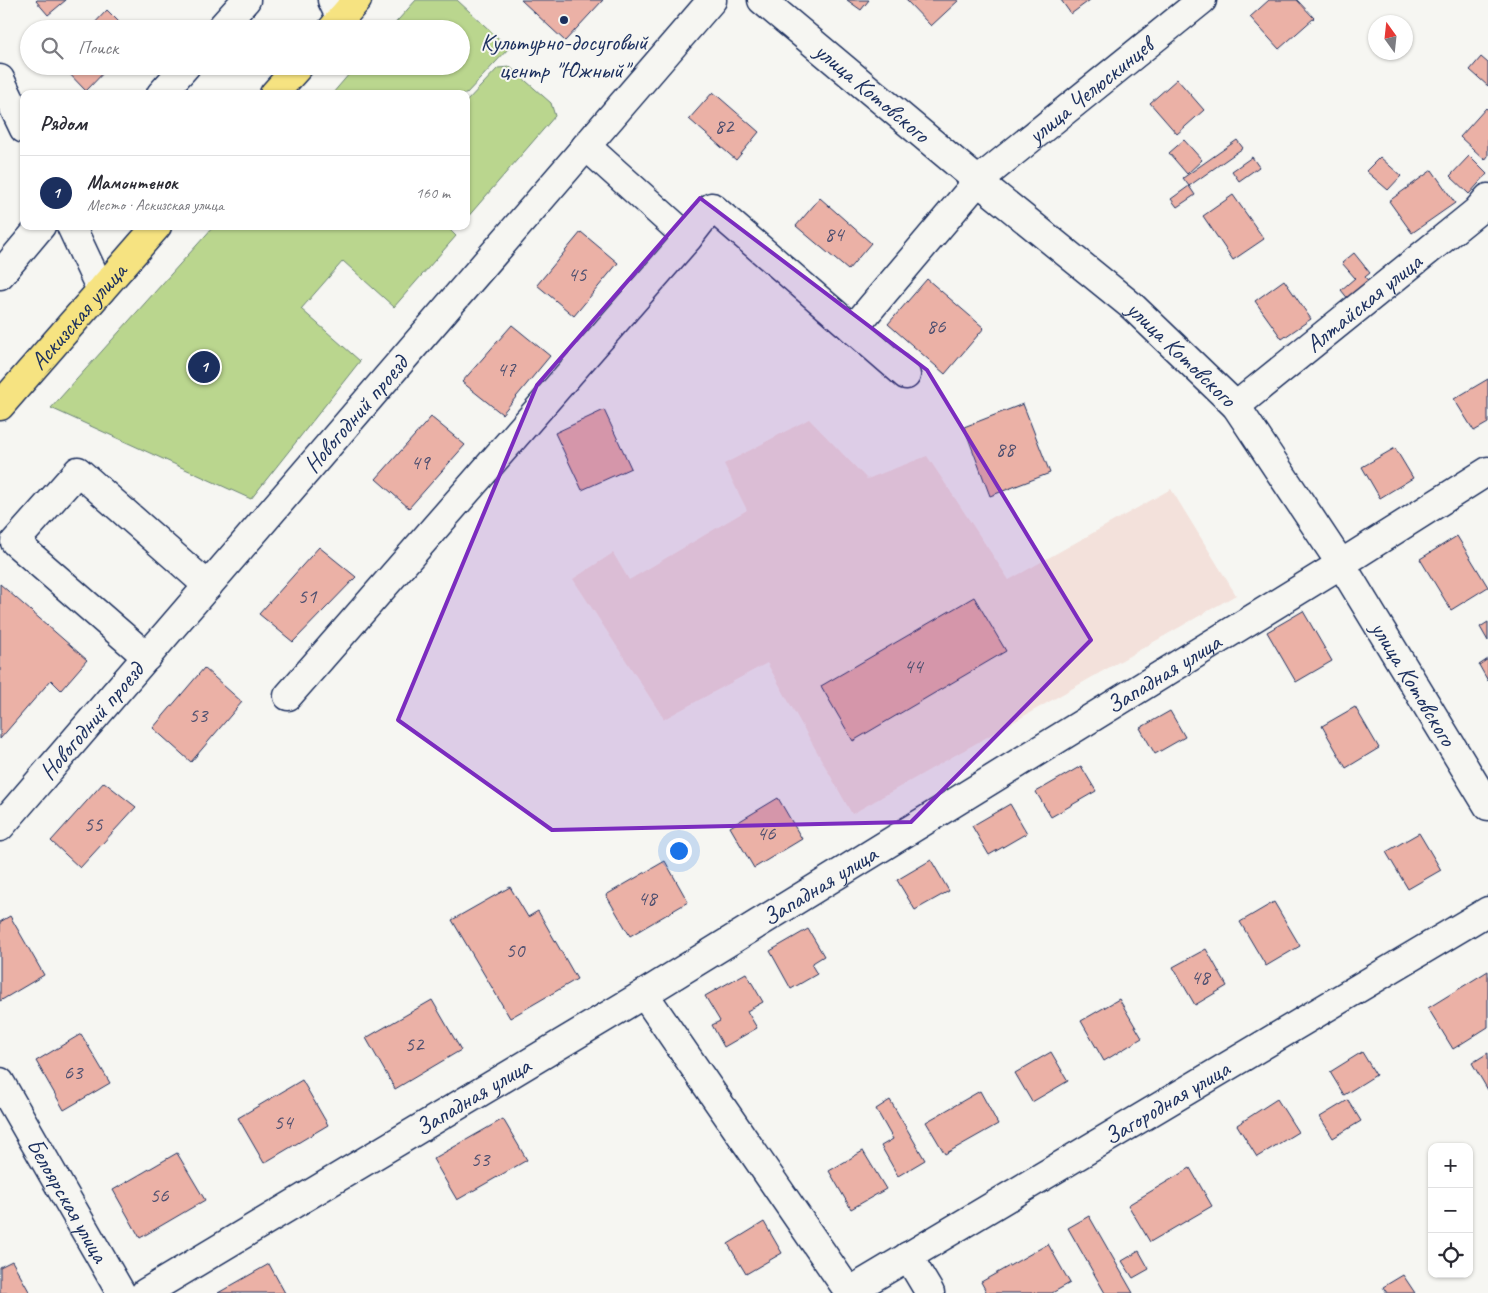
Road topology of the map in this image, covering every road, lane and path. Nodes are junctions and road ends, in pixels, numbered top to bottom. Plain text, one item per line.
1 (246, 0) edge
2 (712, 0) edge
3 (762, 0) edge
4 (1202, 0) edge
5 (228, 20) edge
6 (178, 75) edge
7 (291, 75) edge
8 (0, 79) edge
9 (165, 90) edge
10 (278, 90) edge
11 (20, 121) edge
12 (586, 146) junction
13 (978, 181) junction
14 (1488, 198) edge
15 (39, 230) edge
16 (73, 230) edge
17 (154, 230) edge
18 (688, 238) junction
19 (0, 275) edge
20 (101, 290) junction
21 (853, 329) junction
22 (906, 375) dead end
23 (0, 406) edge
24 (1236, 406) junction
25 (1488, 471) edge
26 (1341, 564) junction
27 (208, 586) junction
28 (147, 657) junction
29 (288, 696) dead end
30 (1488, 806) edge
31 (0, 827) edge
32 (1488, 911) edge
33 (644, 994) junction
34 (0, 1082) edge
35 (908, 1256) junction
36 (848, 1292) edge
37 (121, 1293) edge
38 (145, 1293) edge
39 (930, 1293) edge

1 - 5 street
2 - 12 street, Новогодний проезд
3 - 13 street, улица Котовского
4 - 13 street, улица Челюскинцев
6 - 9 street
7 - 10 main road
8 - 11 street
12 - 18 street
12 - 27 street, Новогодний проезд
13 - 21 street, улица Челюскинцев
13 - 24 street, улица Котовского
14 - 24 street, Алтайская улица
15 - 19 street
16 - 20 street
17 - 20 main road, Аскизская улица
18 - 21 street
18 - 29 street
20 - 23 main road, Аскизская улица
21 - 22 street
24 - 26 street, улица Котовского
25 - 26 street, Западная улица
26 - 30 street, улица Котовского
26 - 33 street, Западная улица
27 - 28 street, Новогодний проезд
27 - 28 street
28 - 31 street, Новогодний проезд
32 - 35 street, Загородная улица
33 - 36 street
33 - 38 street, Западная улица
34 - 37 street, Белоярская улица
35 - 36 street, Загородная улица
35 - 39 street

